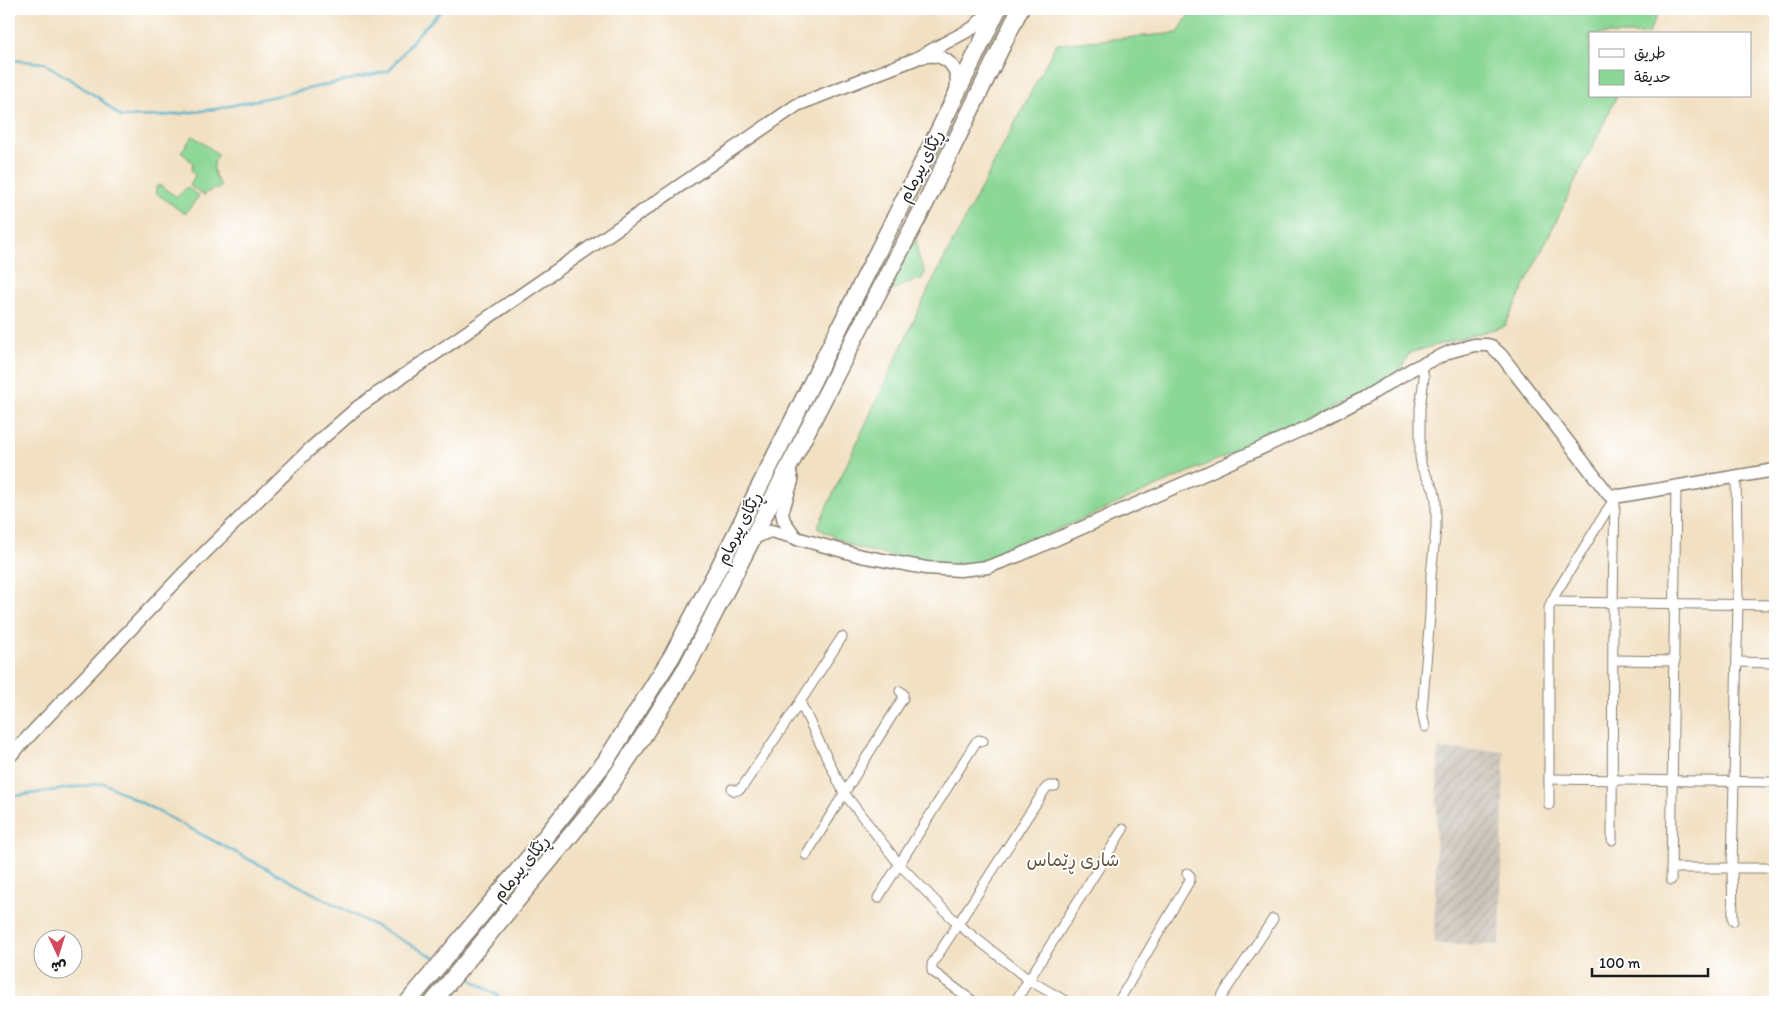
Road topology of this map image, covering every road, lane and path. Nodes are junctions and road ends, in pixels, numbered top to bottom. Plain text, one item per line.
1 (992, 9) edge
2 (998, 9) edge
3 (1020, 9) edge
4 (915, 59) junction
5 (954, 100) junction
6 (884, 240) junction
7 (905, 244) junction
8 (1420, 365) junction
9 (789, 468) junction
10 (1775, 470) edge
11 (1736, 477) junction
12 (1676, 487) junction
13 (1615, 496) junction
14 (752, 539) junction
15 (797, 539) junction
16 (1551, 602) junction
17 (1613, 603) junction
18 (1675, 603) junction
19 (1738, 604) junction
20 (1775, 605) edge
21 (842, 637) dead end
22 (1614, 660) junction
23 (1675, 661) junction
24 (1737, 662) junction
25 (1775, 663) edge
26 (900, 690) dead end
27 (800, 702) junction
28 (1425, 727) dead end
29 (983, 742) dead end
30 (9, 757) edge
31 (1549, 779) junction
32 (1612, 780) junction
33 (1673, 780) junction
34 (1734, 781) junction
35 (1775, 782) edge
36 (1055, 786) dead end
37 (732, 789) dead end
38 (844, 793) junction
39 (1549, 805) dead end
40 (1123, 829) dead end
41 (1612, 840) dead end
42 (806, 855) dead end
43 (899, 864) junction
44 (1671, 868) junction
45 (1732, 868) junction
46 (1775, 868) edge
47 (1187, 873) dead end
48 (1671, 880) dead end
49 (878, 898) dead end
50 (1273, 919) dead end
51 (1733, 921) dead end
52 (958, 925) junction
53 (1028, 980) junction
54 (408, 1002) edge
55 (433, 1002) edge
56 (974, 1002) edge
57 (1015, 1002) edge
58 (1067, 1002) edge
59 (1118, 1002) edge
60 (1218, 1002) edge

1 - 4 street
2 - 5 highway, ڕێگای پیرمام
3 - 7 highway, ڕێگای پیرمام
4 - 5 street
4 - 30 street
5 - 6 highway, ڕێگای پیرمام
6 - 7 highway
6 - 54 highway, ڕێگای پیرمام
7 - 9 highway, ڕێگای پیرمام
8 - 13 street
8 - 15 street
8 - 28 street
9 - 14 highway, ڕێگای پیرمام
9 - 15 street
10 - 11 street
11 - 12 street
11 - 19 street
12 - 13 street
12 - 18 street
13 - 16 street
13 - 17 street
14 - 15 street
14 - 55 highway, ڕێگای پیرمام
16 - 17 street
16 - 31 street
17 - 18 street
17 - 22 street
18 - 19 street
18 - 23 street
19 - 20 street
19 - 24 street
21 - 27 street
22 - 23 street
22 - 32 street
23 - 33 street
24 - 25 street
24 - 34 street
26 - 38 street
27 - 37 street
27 - 38 street
29 - 43 street
31 - 32 street
31 - 39 street
32 - 33 street
32 - 41 street
33 - 34 street
33 - 44 street
34 - 35 street
34 - 45 street
36 - 52 street
38 - 42 street
38 - 43 street
40 - 53 street
43 - 49 street
43 - 52 street
44 - 45 street
44 - 48 street
45 - 46 street
45 - 51 street
47 - 59 street
50 - 60 street
52 - 53 street
52 - 56 street
53 - 57 street
53 - 58 street

